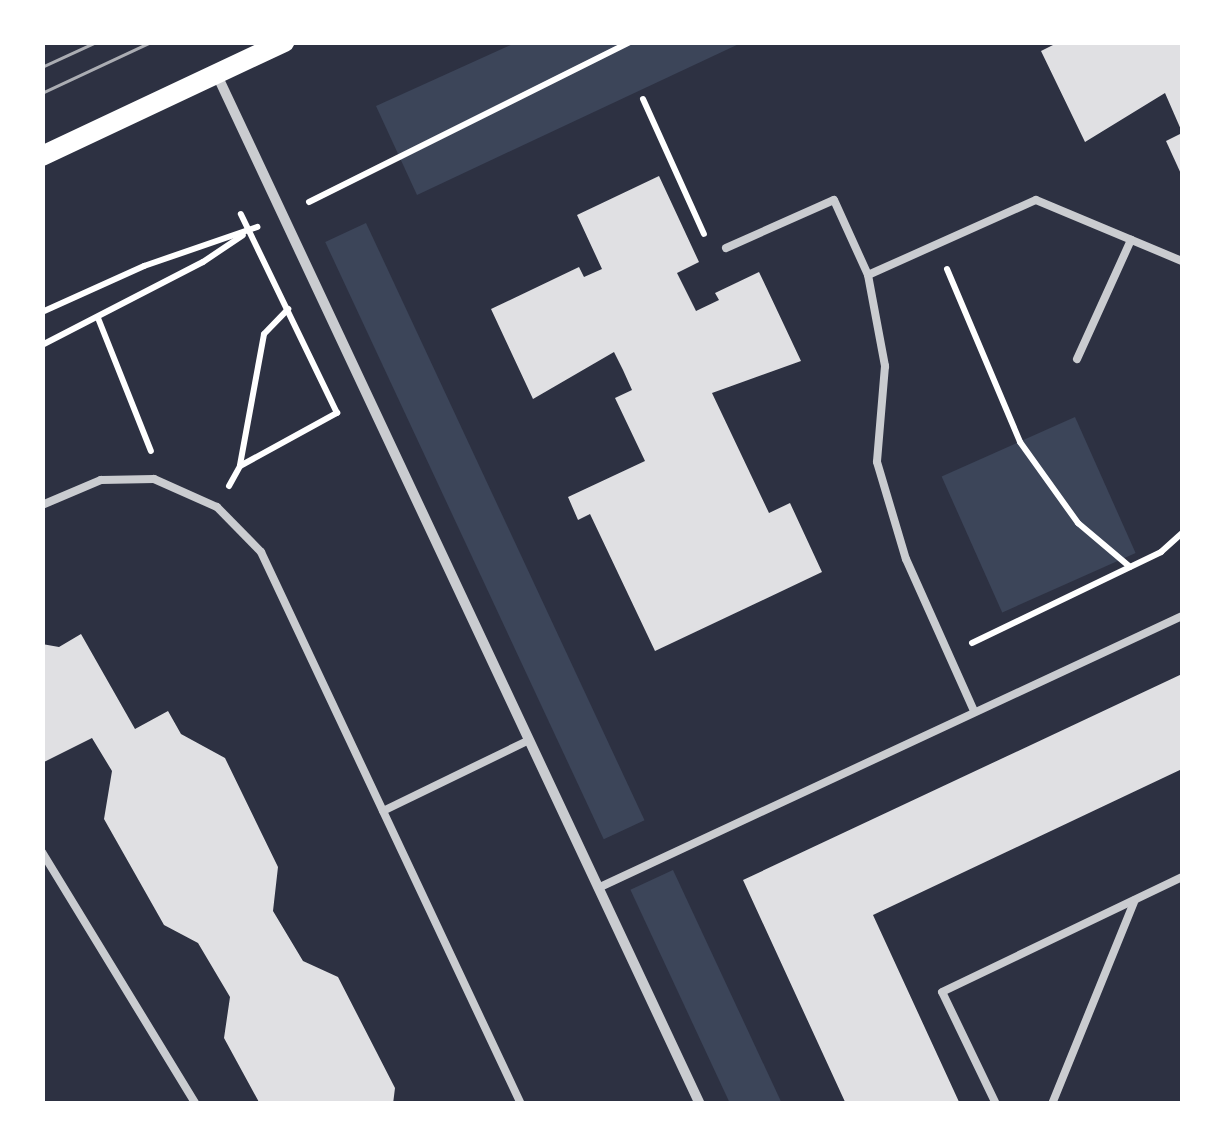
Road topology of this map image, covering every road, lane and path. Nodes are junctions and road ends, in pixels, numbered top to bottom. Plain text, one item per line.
1 (284, 42) edge
2 (630, 42) edge
3 (217, 74) junction
4 (643, 99) dead end
5 (42, 156) edge
6 (241, 214) dead end
7 (283, 215) junction
8 (249, 230) junction
9 (1131, 240) junction
10 (936, 245) junction
11 (726, 248) dead end
12 (712, 254) dead end
13 (1182, 261) edge
14 (868, 275) junction
15 (288, 309) junction
16 (42, 312) edge
17 (98, 318) junction
18 (42, 345) edge
19 (1077, 359) dead end
20 (240, 466) junction
21 (154, 480) junction
22 (42, 505) edge
23 (217, 507) junction
24 (1182, 533) edge
25 (1130, 567) junction
26 (1182, 616) edge
27 (948, 654) junction
28 (974, 712) junction
29 (528, 740) junction
30 (383, 812) junction
31 (42, 852) edge
32 (1182, 877) edge
33 (598, 888) junction
34 (1135, 900) junction
35 (196, 1104) edge
36 (521, 1104) edge
37 (700, 1104) edge
38 (996, 1104) edge
39 (1052, 1104) edge

1 - 3 main road
2 - 7 path
3 - 5 main road
3 - 7 street
4 - 12 path
6 - 8 path
7 - 8 path
7 - 29 street
8 - 15 path
8 - 16 path
8 - 17 path
9 - 10 lane
9 - 13 lane
9 - 19 lane
10 - 14 lane
10 - 25 path
11 - 14 lane
14 - 27 lane
15 - 20 path
15 - 20 path
17 - 18 path
17 - 21 path
20 - 23 path
21 - 22 lane
21 - 23 lane
23 - 30 lane
24 - 25 path
25 - 27 path
26 - 28 lane
27 - 28 lane
28 - 33 lane
29 - 30 lane
29 - 33 street
30 - 36 lane
31 - 35 lane
32 - 34 lane
33 - 37 street
34 - 38 lane
34 - 39 lane

